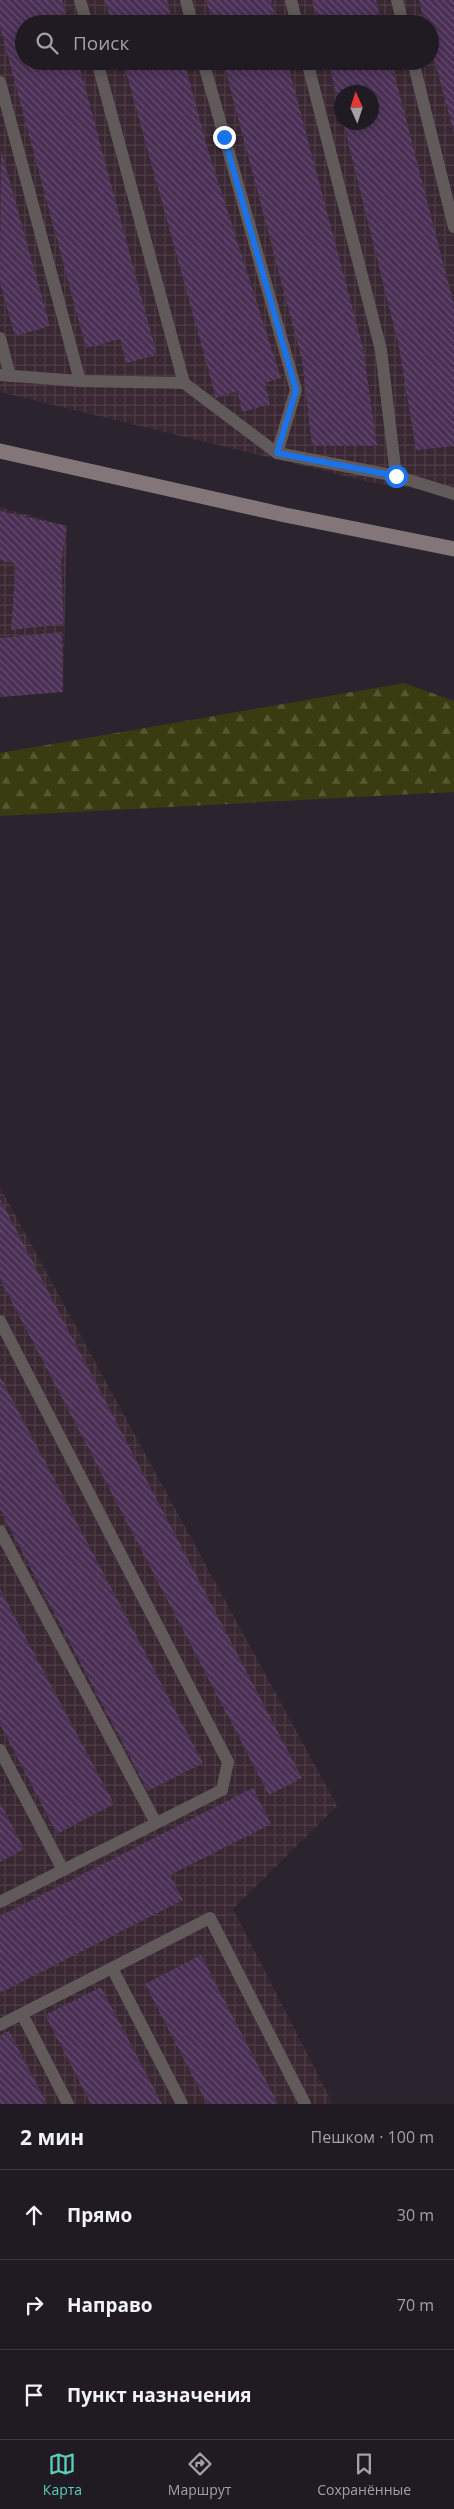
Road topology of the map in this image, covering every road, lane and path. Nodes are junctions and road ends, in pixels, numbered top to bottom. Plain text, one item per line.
1 (80, 0) edge
2 (186, 0) edge
3 (291, 0) edge
4 (398, 0) edge
5 (84, 15) edge
6 (190, 15) edge
7 (295, 15) edge
8 (401, 15) edge
9 (99, 70) edge
10 (206, 70) edge
11 (309, 70) edge
12 (415, 70) edge
13 (0, 82) edge
14 (454, 227) edge
15 (0, 338) edge
16 (5, 376) edge
17 (80, 380) junction
18 (184, 383) junction
19 (0, 451) edge
20 (277, 453) junction
21 (396, 476) junction
22 (454, 494) edge
23 (454, 549) edge
24 (0, 1321) edge
25 (0, 1531) edge
26 (0, 1750) edge
27 (156, 1823) junction
28 (63, 1870) junction
29 (0, 1902) edge
30 (112, 1968) junction
31 (22, 2014) junction
32 (0, 2025) edge
33 (68, 2104) edge
34 (182, 2104) edge
35 (305, 2104) edge

1 - 5 lane
2 - 6 lane
3 - 7 lane
4 - 8 lane
9 - 18 lane
10 - 20 lane
11 - 21 lane
12 - 14 lane
13 - 17 lane
15 - 16 lane
16 - 17 lane
17 - 18 lane
18 - 20 lane
19 - 23 main road
20 - 21 lane
21 - 22 lane
24 - 27 lane
25 - 27 lane
26 - 28 lane
27 - 28 lane
28 - 29 lane
30 - 31 lane
30 - 34 lane
30 - 35 lane
31 - 32 lane
31 - 33 lane

